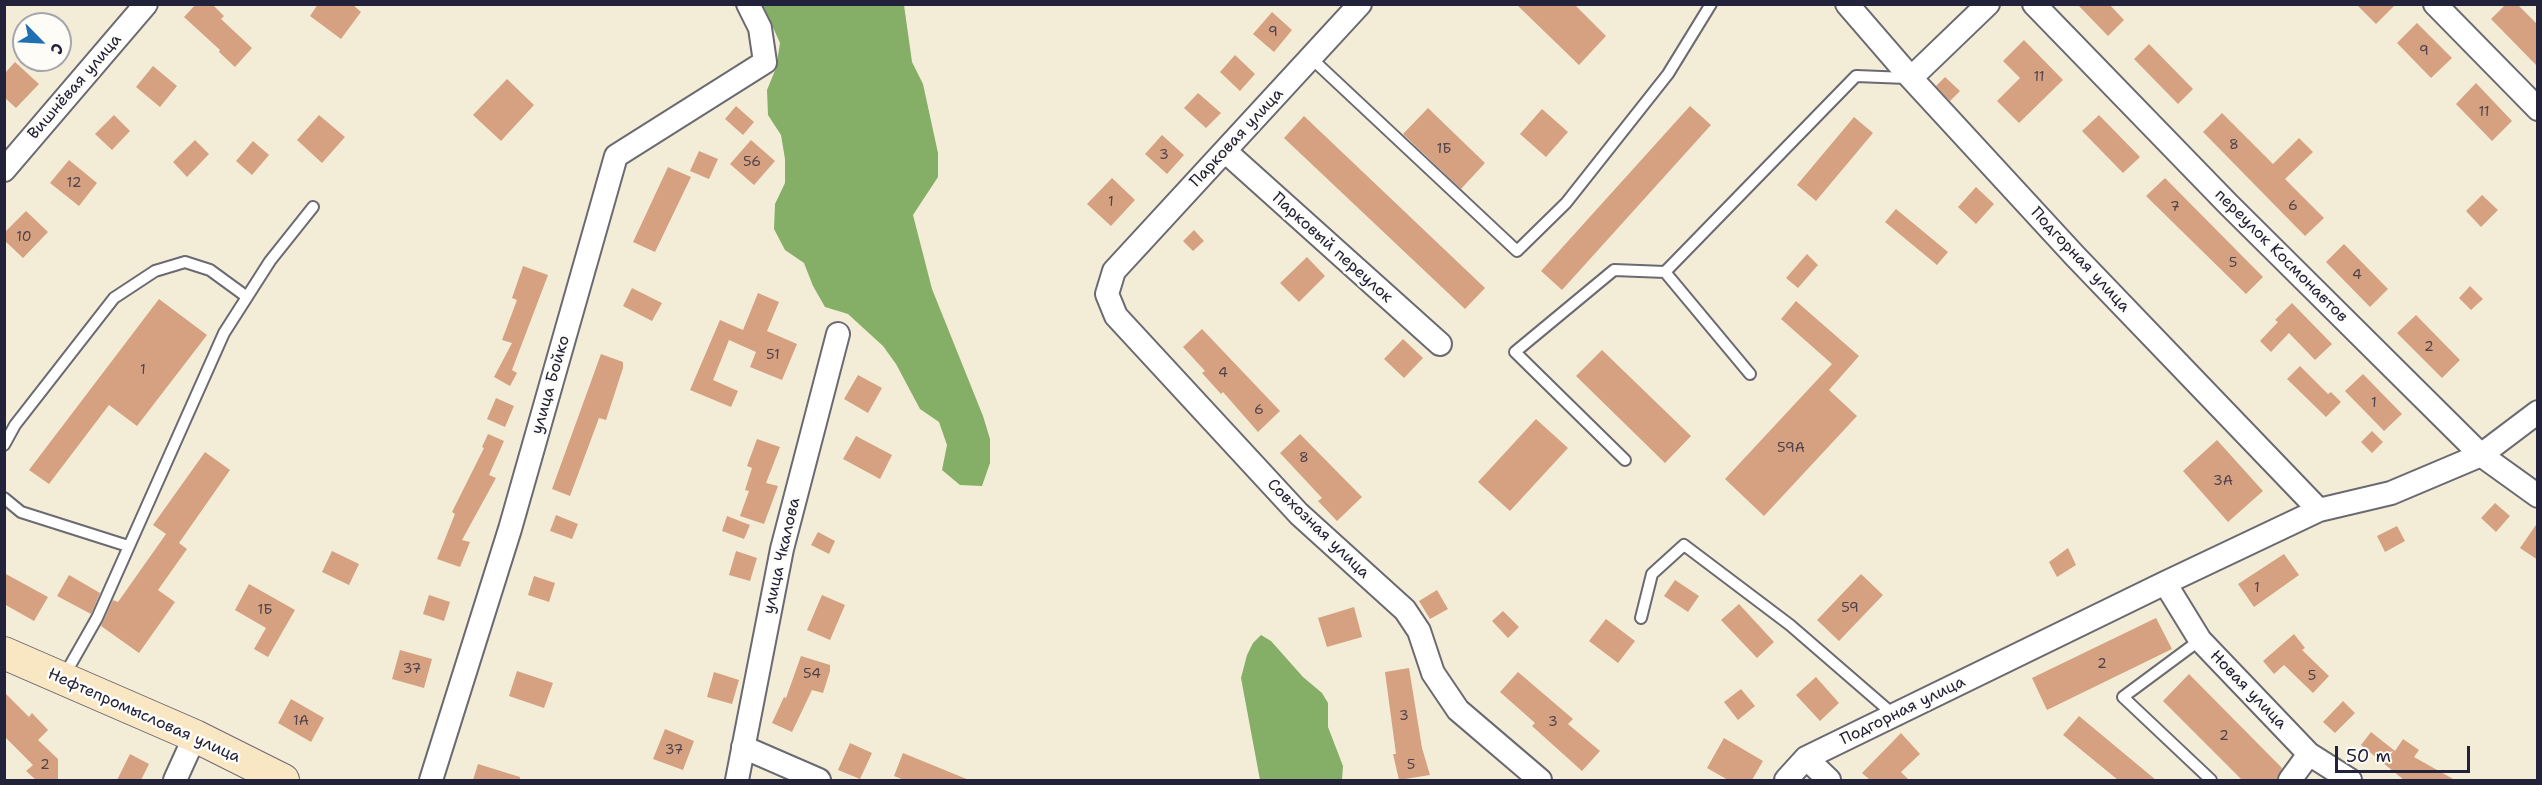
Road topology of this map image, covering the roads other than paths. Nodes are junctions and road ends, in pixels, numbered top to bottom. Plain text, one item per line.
1 (146, 4) edge
2 (748, 4) edge
3 (1360, 4) edge
4 (1711, 4) edge
5 (1847, 4) edge
6 (1988, 4) edge
7 (2034, 4) edge
8 (2435, 4) edge
9 (1311, 58) junction
10 (1911, 78) junction
11 (2538, 110) edge
12 (1225, 151) junction
13 (4, 170) edge
14 (313, 207) dead end
15 (1114, 271) joint
16 (1665, 272) junction
17 (247, 297) junction
18 (838, 334) dead end
19 (1440, 344) dead end
20 (1750, 374) dead end
21 (2538, 412) edge
22 (4, 445) edge
23 (2481, 455) junction
24 (1625, 460) dead end
25 (2538, 496) edge
26 (4, 498) edge
27 (2319, 510) junction
28 (128, 546) junction
29 (2165, 583) junction
30 (1641, 618) dead end
31 (2200, 640) junction
32 (4, 653) edge
33 (63, 678) junction
34 (1894, 716) junction
35 (195, 736) junction
36 (743, 747) junction
37 (2309, 753) junction
38 (1806, 758) junction
39 (175, 780) edge
40 (283, 780) edge
41 (431, 780) edge
42 (737, 780) edge
43 (819, 780) edge
44 (1540, 780) edge
45 (1786, 780) edge
46 (1829, 780) edge
47 (2211, 780) edge
48 (2290, 780) edge
49 (2350, 780) edge

1 - 13 street, Вишнёвая улица
2 - 41 street, улица Бойко
3 - 9 street, Парковая улица
4 - 9 lane
5 - 10 street, Подгорная улица
6 - 10 street
7 - 23 street, переулок Космонавтов
8 - 11 street
9 - 12 street, Парковая улица
10 - 16 lane
10 - 27 street, Подгорная улица
12 - 15 street, Парковая улица
12 - 19 street, Парковый переулок
14 - 17 lane
15 - 44 street, Совхозная улица
16 - 20 lane
16 - 24 lane
17 - 22 lane
17 - 28 lane
18 - 36 street, улица Чкалова
21 - 23 street, Подгорная улица
23 - 25 street, переулок Космонавтов
23 - 27 street, Подгорная улица
26 - 28 lane
27 - 29 street, Подгорная улица
28 - 33 lane
29 - 31 street, Новая улица
29 - 34 street, Подгорная улица
30 - 34 lane
31 - 37 street, Новая улица
31 - 47 lane
32 - 33 main road, Нефтепромысловая улица
33 - 35 main road, Нефтепромысловая улица
34 - 38 street, Подгорная улица
35 - 39 street
35 - 40 main road, Нефтепромысловая улица
36 - 42 street, улица Чкалова
36 - 43 street
37 - 48 street
37 - 49 street, Новая улица
38 - 45 street, Подгорная улица
38 - 46 street

